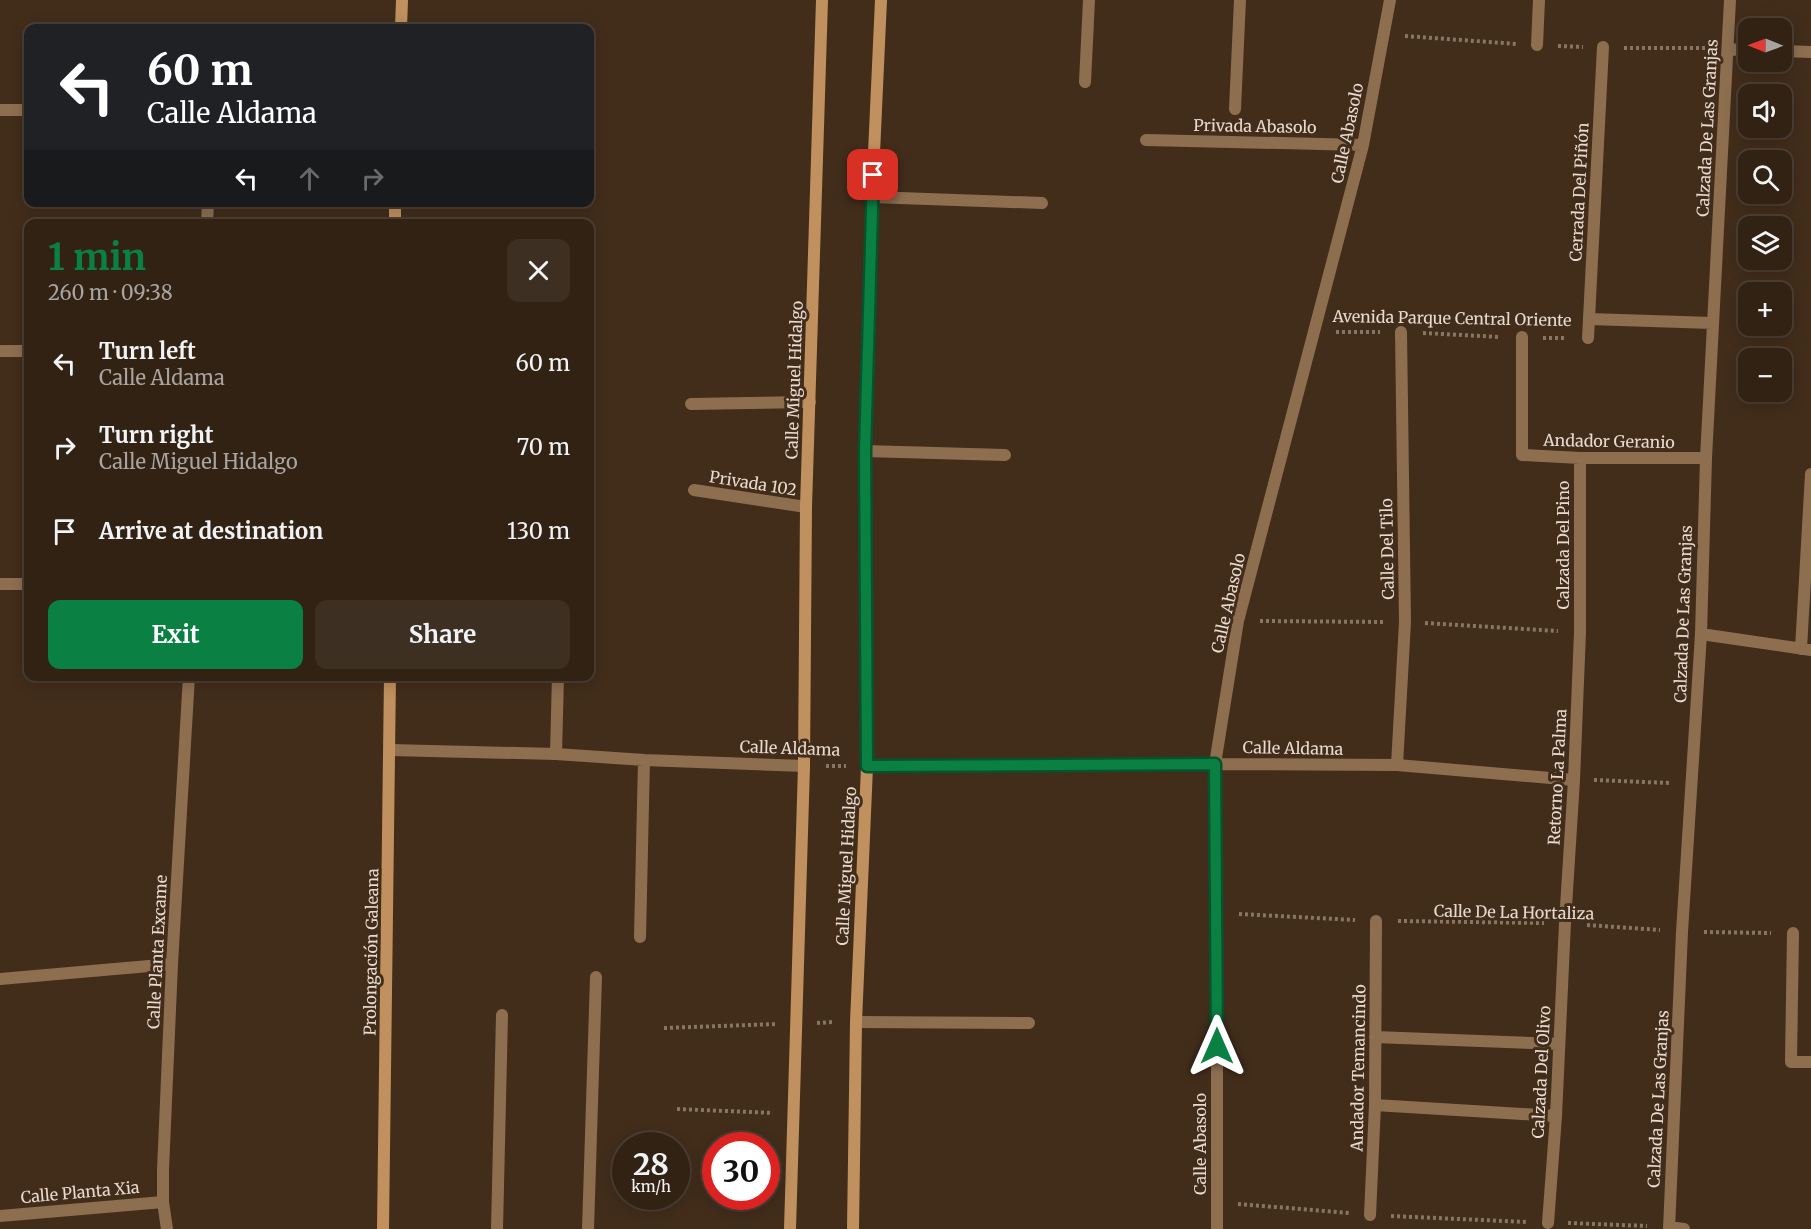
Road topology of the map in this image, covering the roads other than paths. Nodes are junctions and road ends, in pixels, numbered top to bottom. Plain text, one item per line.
1 (402, 0) edge
2 (822, 0) edge
3 (881, 0) edge
4 (1089, 0) edge
5 (1240, 0) edge
6 (1390, 0) edge
7 (1539, 0) edge
8 (1731, 0) edge
9 (401, 24) edge
10 (1537, 45) dead end
11 (1603, 48) dead end
12 (1728, 49) junction
13 (1738, 49) edge
14 (1792, 51) edge
15 (1811, 52) edge
16 (1085, 82) dead end
17 (1235, 109) dead end
18 (0, 110) edge
19 (24, 110) edge
20 (1146, 140) dead end
21 (1364, 145) junction
22 (872, 197) junction
23 (1042, 204) dead end
24 (1589, 319) junction
25 (1713, 323) junction
26 (1401, 332) road end
27 (1522, 338) road end
28 (1588, 338) road end
29 (0, 351) edge
30 (24, 351) edge
31 (810, 402) junction
32 (691, 404) dead end
33 (865, 451) junction
34 (1005, 456) dead end
35 (1580, 458) junction
36 (1706, 458) junction
37 (1811, 474) edge
38 (694, 490) dead end
39 (806, 507) junction
40 (0, 584) edge
41 (24, 585) edge
42 (1580, 632) joint
43 (1701, 634) junction
44 (1806, 650) edge
45 (189, 681) edge
46 (390, 681) edge
47 (558, 681) edge
48 (390, 750) junction
49 (555, 754) junction
50 (644, 760) junction
51 (1215, 764) junction
52 (1397, 765) junction
53 (804, 766) junction
54 (867, 766) junction
55 (1574, 780) junction
56 (1376, 921) road end
57 (1565, 923) joint
58 (1793, 933) road end
59 (640, 937) dead end
60 (172, 964) junction
61 (596, 977) dead end
62 (0, 979) edge
63 (502, 1015) dead end
64 (856, 1022) junction
65 (1029, 1023) dead end
66 (1375, 1037) junction
67 (1559, 1044) junction
68 (1811, 1062) edge
69 (1375, 1105) junction
70 (1556, 1116) junction
71 (163, 1202) junction
72 (1370, 1215) dead end
73 (0, 1216) edge
74 (1548, 1223) road end
75 (1669, 1228) edge
76 (167, 1229) edge
77 (383, 1229) edge
78 (497, 1229) edge
79 (588, 1229) edge
80 (790, 1229) edge
81 (853, 1229) edge
82 (1217, 1229) edge
83 (1684, 1229) edge

1 - 9 main road
2 - 31 main road, Calle Miguel Hidalgo
3 - 22 main road, Calle Miguel Hidalgo
4 - 16 street
5 - 17 street
6 - 21 street, Calle Abasolo
7 - 10 street
8 - 12 street, Calzada De Las Granjas
11 - 24 street, Cerrada Del Piñón
12 - 13 street
12 - 25 street, Calzada De Las Granjas
14 - 15 street
18 - 19 street
20 - 21 street, Privada Abasolo
21 - 51 street, Calle Abasolo
22 - 23 street
22 - 33 main road, Calle Miguel Hidalgo
24 - 25 street, Avenida Parque Central Oriente
24 - 28 street, Cerrada Del Piñón
25 - 36 street, Calzada De Las Granjas
26 - 52 street, Calle Del Tilo
27 - 35 street, Andador Geranio
29 - 30 street
31 - 32 street
31 - 39 main road, Calle Miguel Hidalgo
33 - 34 street
33 - 54 main road, Calle Miguel Hidalgo
35 - 36 street, Andador Geranio
35 - 42 street, Calzada Del Pino
36 - 43 street, Calzada De Las Granjas
37 - 44 street
38 - 39 street, Privada 102
39 - 53 main road, Calle Miguel Hidalgo
40 - 41 street
42 - 55 street, Retorno La Palma
43 - 44 street
43 - 75 street, Calzada De Las Granjas
45 - 60 street, Calle Planta Excame
46 - 48 main road, Prolongación Galeana
47 - 49 street
48 - 49 street, Calle Aldama
48 - 77 main road, Prolongación Galeana
49 - 50 street, Calle Aldama
50 - 53 street, Calle Aldama
50 - 59 street
51 - 52 street, Calle Aldama
51 - 54 street, Calle Aldama
51 - 82 street, Calle Abasolo
52 - 55 street, Calle Aldama
53 - 80 main road, Calle Miguel Hidalgo
54 - 64 main road, Calle Miguel Hidalgo
55 - 57 street, Retorno La Palma
56 - 66 street, Andador Temancindo
57 - 67 street, Calzada Del Olivo
58 - 68 street
60 - 62 street
60 - 71 street, Calle Planta Excame
61 - 79 street
63 - 78 street
64 - 65 street
64 - 81 main road, Calle Miguel Hidalgo
66 - 67 street
66 - 69 street, Andador Temancindo
67 - 70 street, Calzada Del Olivo
69 - 70 street
69 - 72 street, Andador Temancindo
70 - 74 street, Calzada Del Olivo
71 - 73 street, Calle Planta Xia
71 - 76 street, Calle Planta Excame
75 - 83 street

